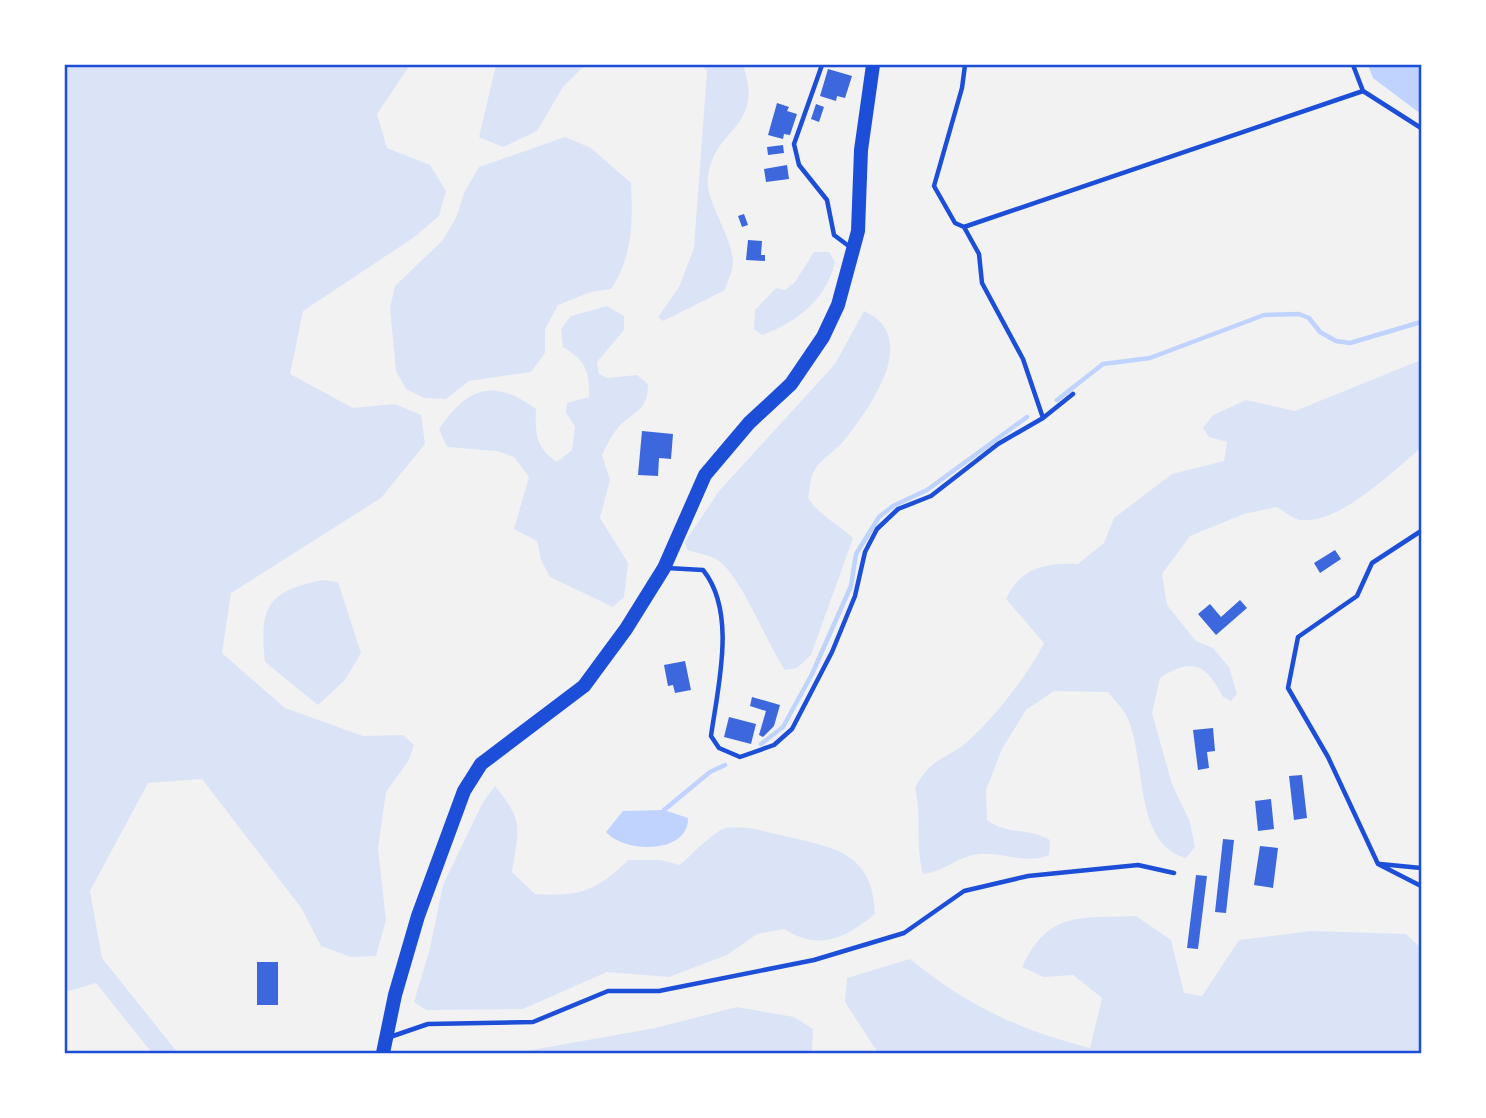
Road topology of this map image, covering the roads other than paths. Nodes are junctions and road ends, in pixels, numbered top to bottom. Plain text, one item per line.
1 (822, 65) edge
2 (873, 65) edge
3 (965, 65) edge
4 (1353, 65) edge
5 (1363, 90) junction
6 (1421, 128) edge
7 (964, 228) junction
8 (854, 250) junction
9 (1073, 394) dead end
10 (1043, 418) junction
11 (1421, 531) edge
12 (664, 568) junction
13 (1378, 864) junction
14 (1421, 868) edge
15 (1174, 873) dead end
16 (1421, 886) edge
17 (386, 1038) junction
18 (383, 1053) edge

1 - 8 lane
2 - 8 main road
3 - 7 lane
4 - 5 lane
5 - 6 lane
5 - 7 lane
7 - 10 lane
8 - 12 main road
9 - 10 lane
10 - 12 lane
11 - 13 lane
12 - 17 main road
13 - 14 lane
13 - 16 lane
15 - 17 lane
17 - 18 main road

